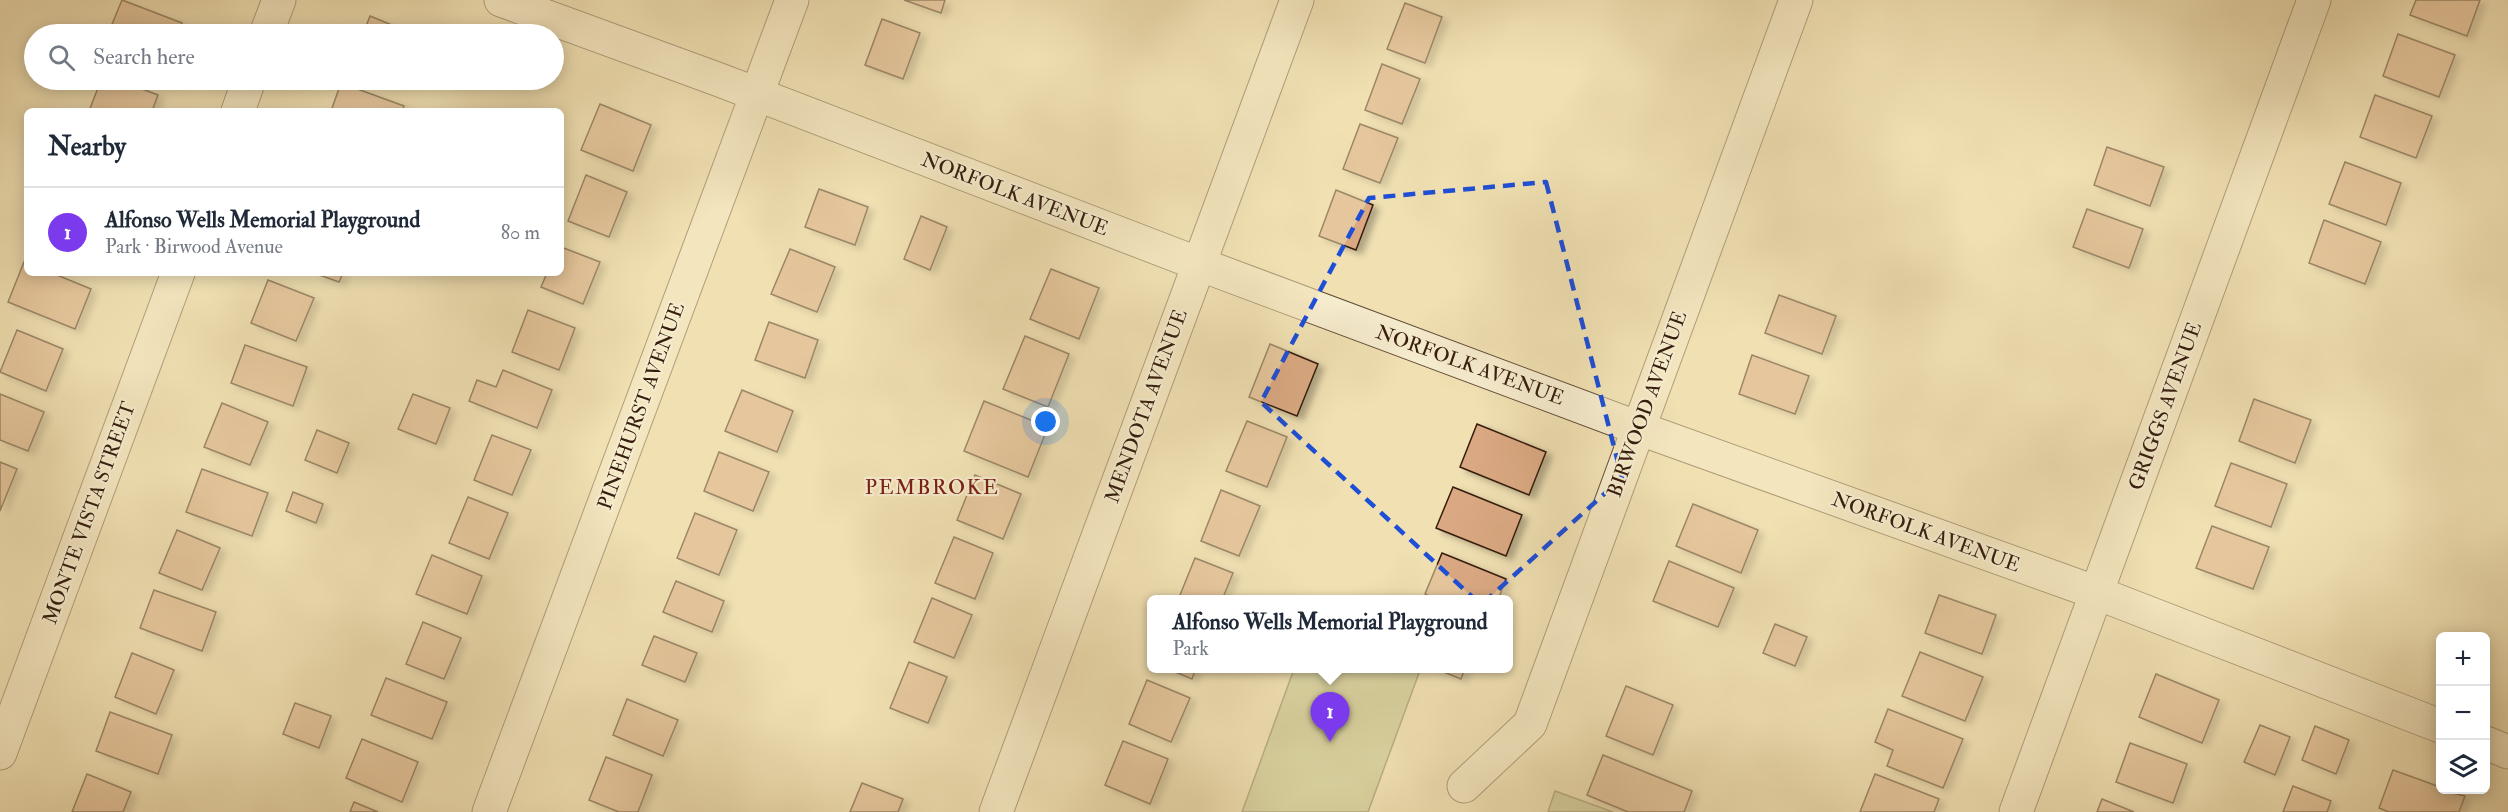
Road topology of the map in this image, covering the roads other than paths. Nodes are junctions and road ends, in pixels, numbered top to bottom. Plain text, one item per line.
1 (279, 0) edge
2 (501, 0) edge
3 (792, 0) edge
4 (1297, 0) edge
5 (1796, 0) edge
6 (2314, 0) edge
7 (270, 24) edge
8 (245, 90) edge
9 (757, 95) junction
10 (239, 108) edge
11 (1199, 264) junction
12 (177, 276) edge
13 (1638, 428) junction
14 (2097, 593) junction
15 (2436, 724) edge
16 (2490, 745) edge
17 (2508, 752) edge
18 (0, 753) edge
19 (1464, 786) dead end
20 (489, 812) edge
21 (996, 812) edge
22 (2016, 812) edge

1 - 7 street
2 - 9 street, NORFOLK AVENUE
3 - 9 street, PINEHURST AVENUE
4 - 11 street, MENDOTA AVENUE
5 - 13 street, BIRWOOD AVENUE
6 - 14 street, GRIGGS AVENUE
8 - 10 street
9 - 11 street, NORFOLK AVENUE
9 - 20 street, PINEHURST AVENUE
11 - 13 street, NORFOLK AVENUE
11 - 21 street, MENDOTA AVENUE
12 - 18 street, MONTE VISTA STREET
13 - 14 street, NORFOLK AVENUE
13 - 19 street, BIRWOOD AVENUE
14 - 15 street, NORFOLK AVENUE
14 - 22 street, GRIGGS AVENUE
16 - 17 street

